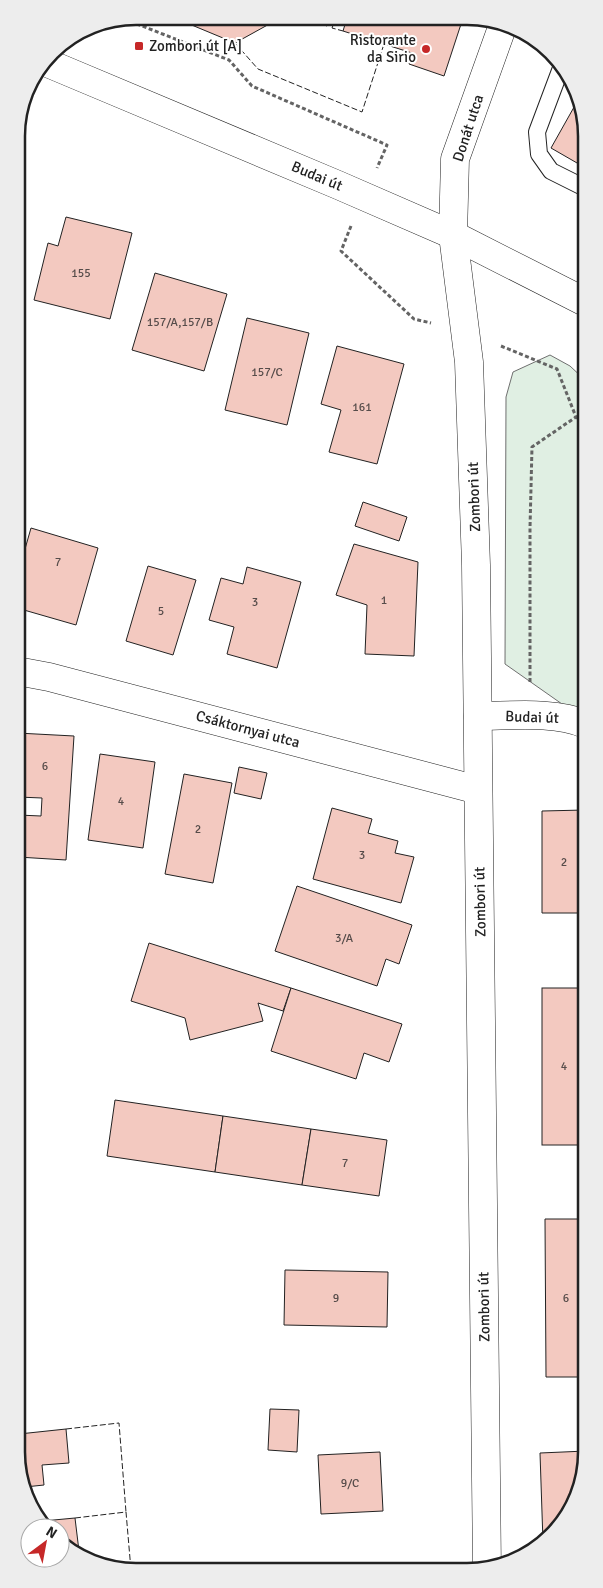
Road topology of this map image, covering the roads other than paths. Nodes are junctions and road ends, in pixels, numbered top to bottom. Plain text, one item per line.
1 (501, 30) edge
2 (51, 65) edge
3 (558, 73) edge
4 (578, 185) edge
5 (453, 236) junction
6 (578, 298) edge
7 (25, 673) edge
8 (478, 716) junction
9 (578, 721) edge
10 (478, 790) junction
11 (487, 1561) edge

1 - 5 street, Donát utca
2 - 5 street, Budai út
3 - 4 lane
5 - 6 street, Budai út
5 - 8 street, Zombori út
7 - 10 street, Csáktornyai utca
8 - 9 street, Budai út
8 - 10 street, Zombori út
10 - 11 street, Zombori út

